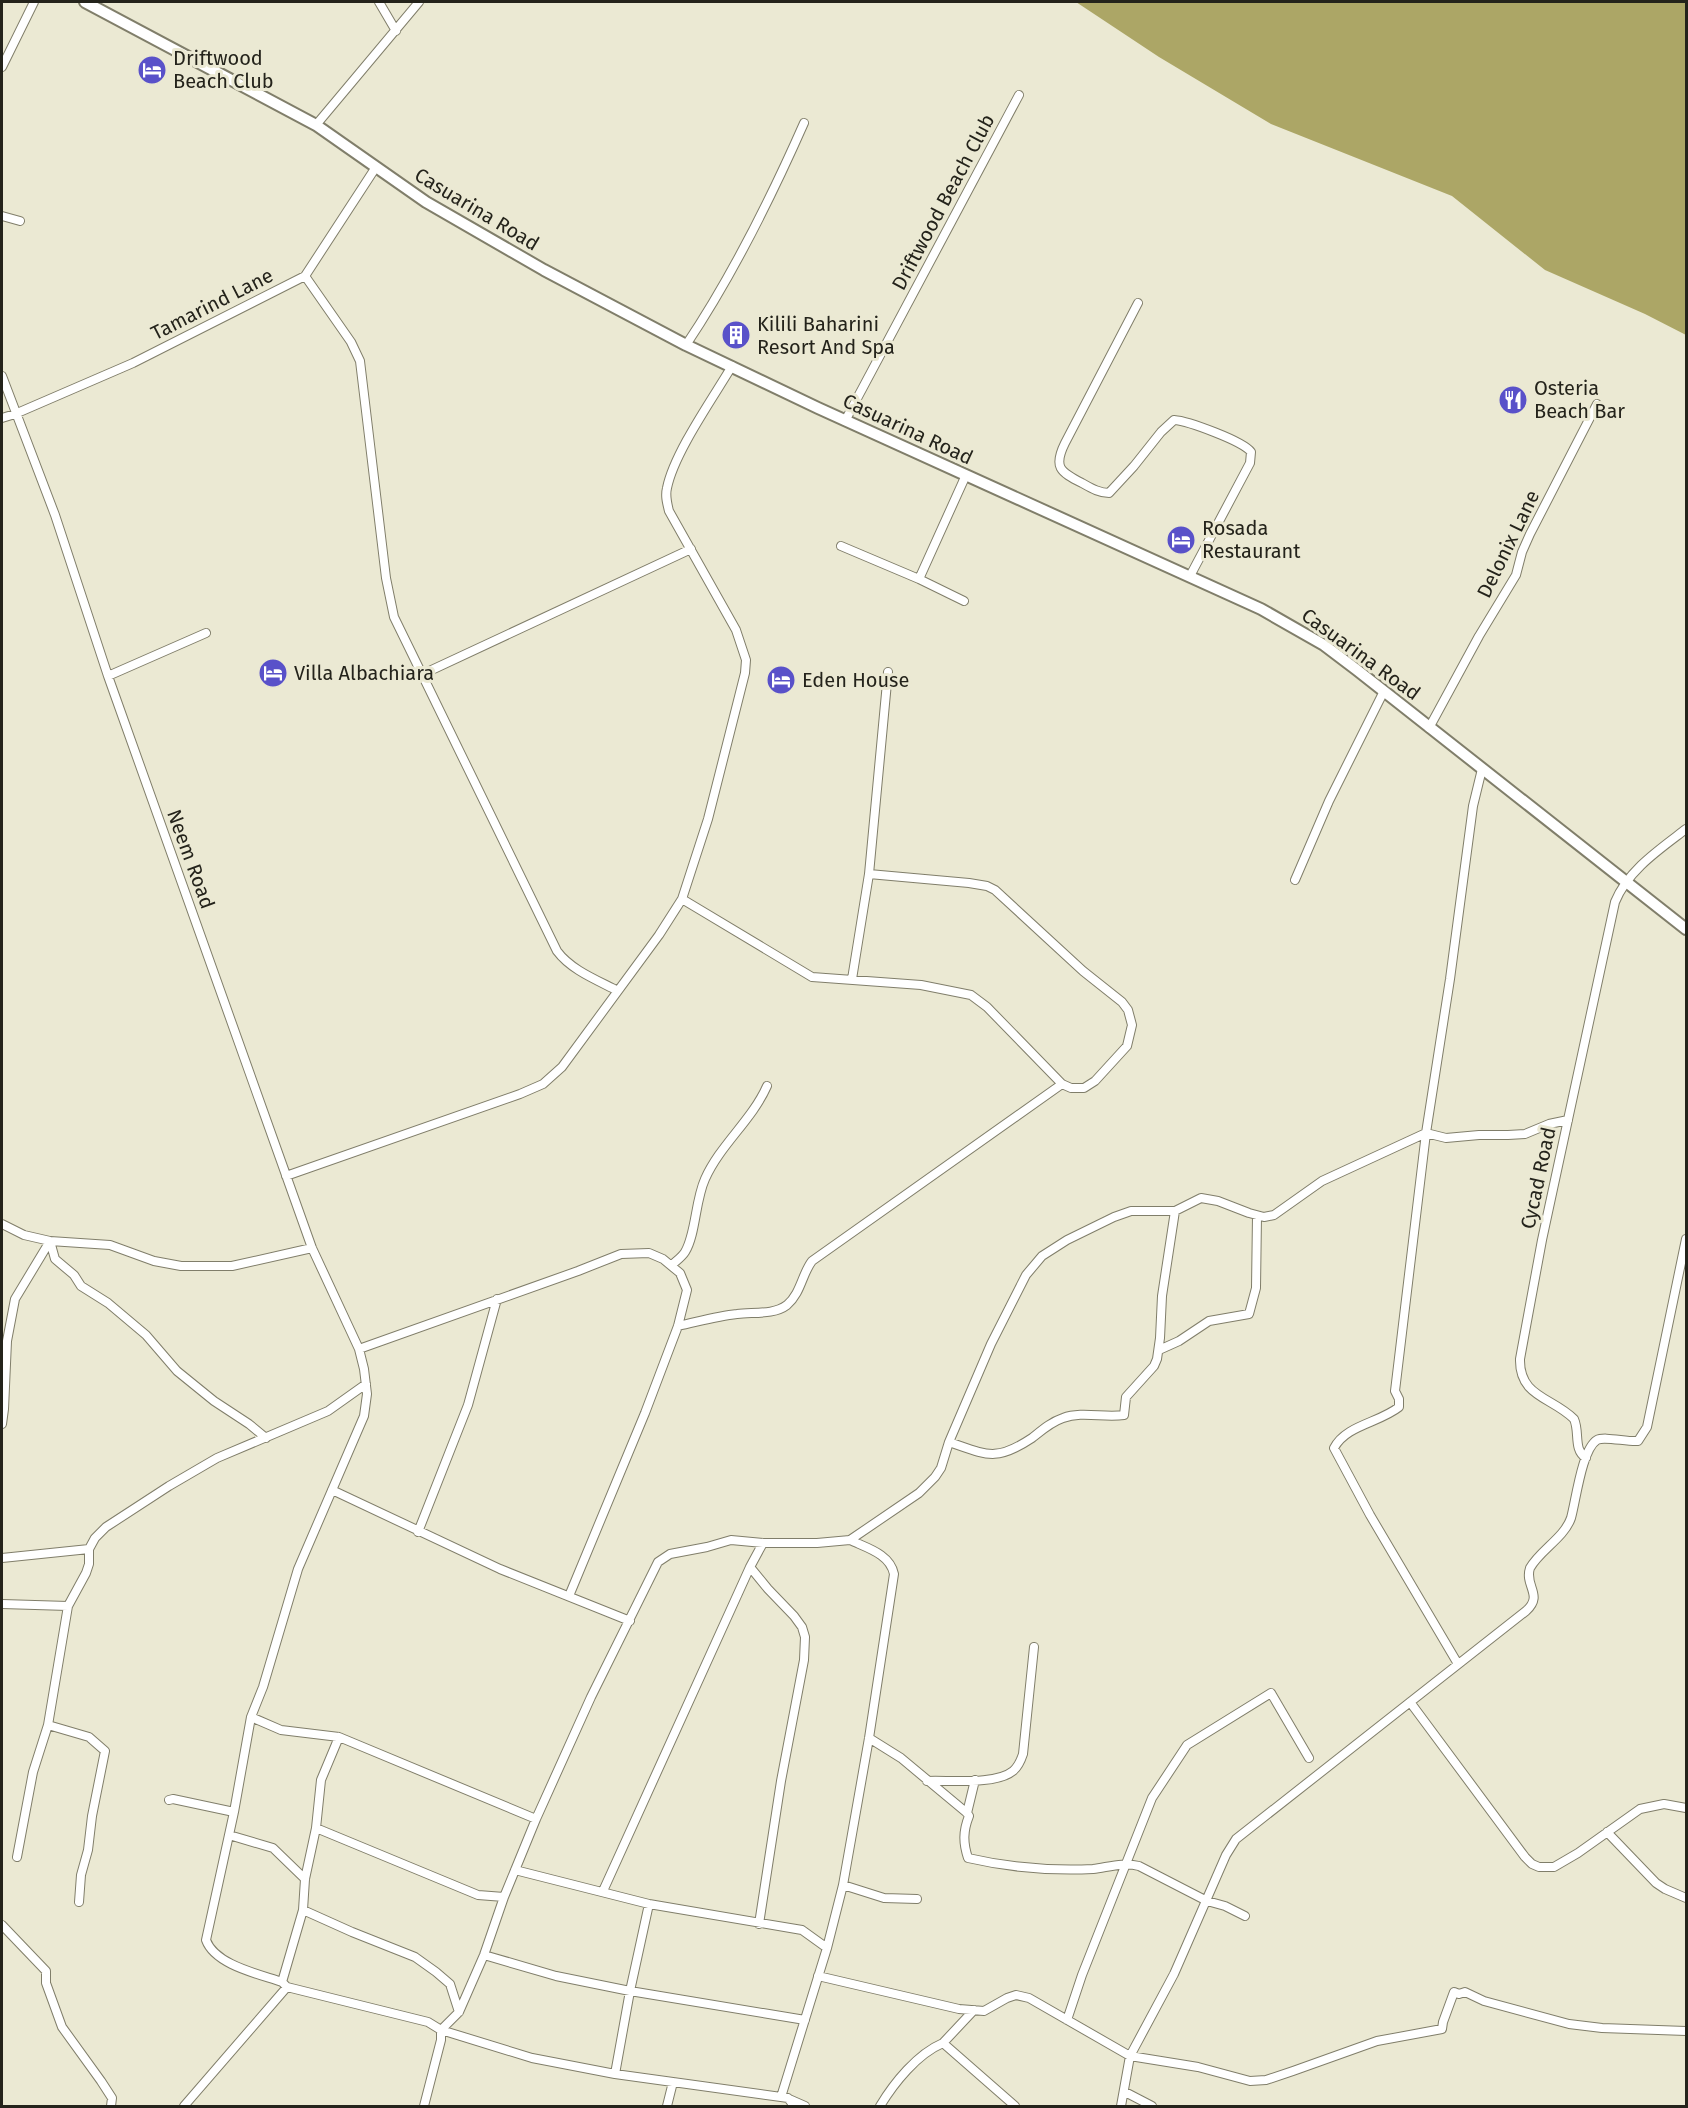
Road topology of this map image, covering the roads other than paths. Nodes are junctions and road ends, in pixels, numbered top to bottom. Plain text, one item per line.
1 (34, 2) edge
2 (85, 2) edge
3 (379, 2) edge
4 (419, 2) edge
5 (396, 31) junction
6 (2, 67) edge
7 (1019, 95) dead end
8 (804, 123) dead end
9 (315, 124) junction
10 (376, 167) junction
11 (2, 216) edge
12 (20, 221) dead end
13 (305, 276) junction
14 (1138, 303) dead end
15 (686, 345) junction
16 (732, 366) junction
17 (2, 376) edge
18 (1597, 404) dead end
19 (15, 414) junction
20 (2, 418) edge
21 (845, 421) junction
22 (966, 476) junction
23 (842, 546) dead end
24 (691, 549) junction
25 (1190, 576) junction
26 (919, 579) junction
27 (964, 601) dead end
28 (206, 633) dead end
29 (888, 672) dead end
30 (423, 674) junction
31 (108, 676) junction
32 (1383, 691) junction
33 (1429, 728) junction
34 (1482, 769) junction
35 (1686, 829) edge
36 (869, 874) junction
37 (1295, 880) dead end
38 (1628, 882) junction
39 (682, 899) junction
40 (1686, 929) edge
41 (852, 979) junction
42 (618, 991) junction
43 (1062, 1084) junction
44 (766, 1086) dead end
45 (1568, 1120) junction
46 (1426, 1133) junction
47 (286, 1176) junction
48 (1175, 1211) junction
49 (1257, 1216) junction
50 (2, 1224) edge
51 (1686, 1239) edge
52 (50, 1241) junction
53 (312, 1248) junction
54 (672, 1265) junction
55 (497, 1299) junction
56 (678, 1326) junction
57 (359, 1349) junction
58 (1159, 1350) junction
59 (366, 1384) junction
60 (2, 1424) edge
61 (266, 1438) junction
62 (949, 1442) junction
63 (1586, 1458) junction
64 (332, 1490) junction
65 (418, 1532) junction
66 (850, 1540) junction
67 (763, 1543) junction
68 (89, 1549) junction
69 (2, 1558) edge
70 (750, 1567) junction
71 (569, 1596) junction
72 (2, 1604) edge
73 (68, 1606) junction
74 (630, 1621) junction
75 (1034, 1647) dead end
76 (1458, 1664) junction
77 (1410, 1702) junction
78 (251, 1717) junction
79 (48, 1725) junction
80 (339, 1737) junction
81 (869, 1738) junction
82 (1308, 1758) dead end
83 (975, 1780) junction
84 (927, 1781) junction
85 (169, 1800) dead end
86 (1686, 1808) edge
87 (234, 1812) junction
88 (967, 1813) junction
89 (536, 1819) junction
90 (316, 1828) junction
91 (1607, 1832) junction
92 (229, 1835) junction
93 (17, 1857) dead end
94 (1127, 1863) junction
95 (515, 1870) junction
96 (305, 1879) junction
97 (843, 1885) junction
98 (603, 1891) junction
99 (504, 1897) junction
100 (1686, 1898) edge
101 (917, 1899) dead end
102 (1207, 1900) junction
103 (79, 1902) dead end
104 (650, 1904) junction
105 (303, 1910) junction
106 (1245, 1916) dead end
107 (759, 1924) junction
108 (2, 1925) edge
109 (827, 1948) junction
110 (484, 1955) junction
111 (818, 1976) junction
112 (285, 1984) junction
113 (630, 1991) junction
114 (974, 2010) junction
115 (459, 2012) junction
116 (805, 2020) junction
117 (1067, 2020) junction
118 (441, 2030) junction
119 (1686, 2031) edge
120 (943, 2043) junction
121 (1130, 2056) junction
122 (615, 2074) junction
123 (673, 2082) junction
124 (1125, 2092) junction
125 (785, 2097) junction
126 (111, 2106) edge
127 (184, 2106) edge
128 (423, 2106) edge
129 (668, 2106) edge
130 (794, 2106) edge
131 (806, 2106) edge
132 (880, 2106) edge
133 (1015, 2106) edge
134 (1121, 2106) edge
135 (1152, 2106) edge

1 - 6 street
2 - 9 street, Casuarina Road
3 - 5 street
4 - 5 street
5 - 9 street
7 - 21 street, Driftwood Beach Club
8 - 15 street
9 - 10 street, Casuarina Road
10 - 13 street, Tamarind Lane
10 - 15 street, Casuarina Road
11 - 12 street
13 - 19 street, Tamarind Lane
13 - 30 street
14 - 25 street
15 - 16 street, Casuarina Road
16 - 21 street, Casuarina Road
16 - 24 street
17 - 19 street, Neem Road
18 - 33 street, Delonix Lane
19 - 20 street, Tamarind Lane
19 - 31 street, Neem Road
21 - 22 street, Casuarina Road
22 - 25 street, Casuarina Road
22 - 26 street
23 - 26 street
24 - 30 street
24 - 39 street
25 - 32 street, Casuarina Road
26 - 27 street
28 - 31 street
29 - 36 street
30 - 42 street
31 - 47 street, Neem Road
32 - 33 street, Casuarina Road
32 - 37 street
33 - 34 street, Casuarina Road
34 - 38 street, Casuarina Road
34 - 46 street
35 - 38 street, Cycad Road
36 - 41 street
36 - 43 street
38 - 40 street, Casuarina Road
38 - 45 street, Cycad Road
39 - 41 street
39 - 42 street
41 - 43 street
42 - 47 street
43 - 56 street
44 - 54 street
45 - 46 street
45 - 63 street, Cycad Road
46 - 49 street
46 - 76 street
47 - 53 street, Neem Road
48 - 49 street
48 - 58 street
48 - 62 street
49 - 58 street
50 - 52 street
51 - 63 street
52 - 53 street
52 - 60 street
52 - 61 street
53 - 57 street, Neem Road
54 - 55 street
54 - 56 street
55 - 57 street
55 - 65 street
56 - 71 street
57 - 59 street, Neem Road
58 - 62 street
59 - 61 street
59 - 64 street, Neem Road
61 - 68 street
62 - 66 street
63 - 76 street
64 - 65 street
64 - 78 street, Neem Road
65 - 71 street
66 - 67 street
66 - 81 street
67 - 70 street
67 - 74 street
68 - 69 street
68 - 73 street
70 - 98 street
70 - 107 street
71 - 74 street
72 - 73 street
73 - 79 street
74 - 89 street
75 - 83 street
76 - 77 street
77 - 91 street
77 - 102 street
78 - 80 street
78 - 87 street, Neem Road
79 - 93 street
79 - 103 street
80 - 89 street
80 - 90 street
81 - 84 street
81 - 97 street
82 - 94 street
83 - 84 street
83 - 88 street
84 - 88 street
85 - 87 street
86 - 91 street
87 - 92 street, Neem Road
88 - 94 street
89 - 95 street
90 - 96 street
90 - 99 street
91 - 100 street
92 - 96 street
92 - 112 street, Neem Road
94 - 102 street
94 - 117 street
95 - 98 street
95 - 99 street
96 - 105 street
97 - 101 street
97 - 109 street
98 - 104 street
99 - 110 street
102 - 106 street
102 - 121 street
104 - 107 street
104 - 113 street
105 - 112 street
105 - 115 street
107 - 109 street
108 - 126 street
109 - 111 street
110 - 113 street
110 - 115 street
111 - 114 street
111 - 116 street
112 - 118 street
112 - 127 street
113 - 116 street
113 - 122 street
114 - 117 street
114 - 120 street
115 - 118 street
116 - 125 street
117 - 121 street
118 - 122 street
118 - 128 street
119 - 121 street
120 - 132 street
120 - 133 street
121 - 124 street
122 - 123 street
123 - 125 street
123 - 129 street
124 - 134 street
124 - 135 street
125 - 130 street
125 - 131 street

